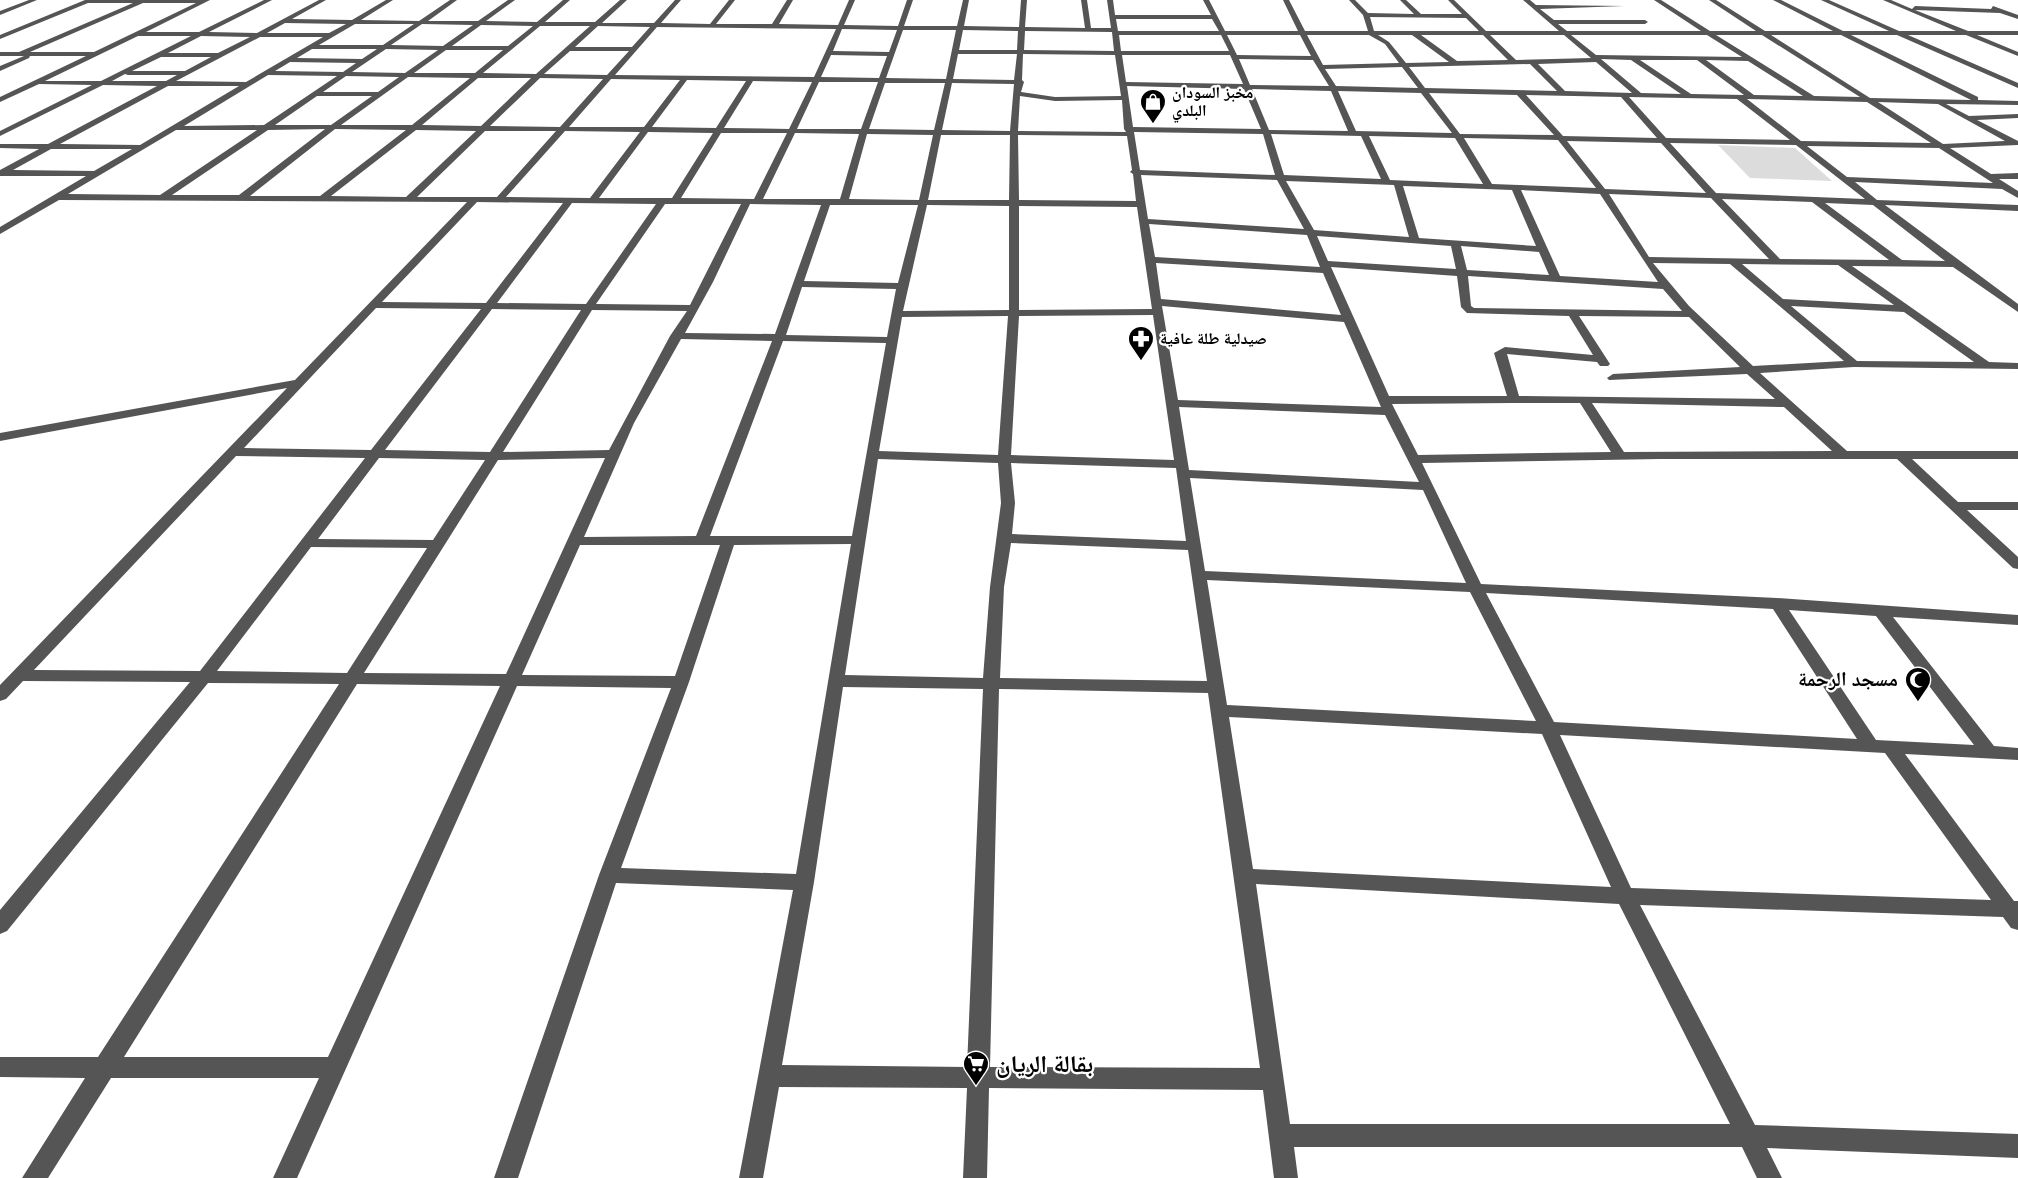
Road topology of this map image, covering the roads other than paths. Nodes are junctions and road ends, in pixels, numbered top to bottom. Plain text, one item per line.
1 (34, 0) edge
2 (269, 0) edge
3 (323, 0) edge
4 (390, 0) edge
5 (454, 0) edge
6 (512, 0) edge
7 (567, 0) edge
8 (624, 0) edge
9 (678, 0) edge
10 (732, 0) edge
11 (790, 0) edge
12 (852, 0) edge
13 (910, 0) edge
14 (966, 0) edge
15 (1024, 0) edge
16 (1206, 0) edge
17 (1286, 0) edge
18 (1352, 0) edge
19 (1403, 0) edge
20 (1451, 0) edge
21 (1526, 0) edge
22 (1610, 0) edge
23 (1657, 0) edge
24 (1712, 0) edge
25 (1776, 0) edge
26 (1824, 0) edge
27 (1886, 0) edge
28 (89, 1) edge
29 (116, 1) edge
30 (142, 1) edge
31 (206, 1) edge
32 (1084, 2) edge
33 (1093, 3) dead end
34 (1979, 4) dead end
35 (1621, 6) junction
36 (1534, 7) junction
37 (1906, 8) junction
38 (2000, 11) junction
39 (0, 13) edge
40 (1111, 14) edge
41 (1366, 15) junction
42 (1419, 15) junction
43 (1467, 16) junction
44 (1214, 17) junction
45 (2018, 17) edge
46 (282, 21) junction
47 (353, 21) junction
48 (420, 22) junction
49 (1552, 22) junction
50 (1645, 22) junction
51 (478, 24) junction
52 (538, 24) junction
53 (597, 25) junction
54 (656, 25) junction
55 (711, 26) junction
56 (774, 27) junction
57 (839, 27) junction
58 (901, 28) junction
59 (961, 28) junction
60 (1021, 29) junction
61 (1088, 30) junction
62 (1486, 32) junction
63 (1763, 32) junction
64 (1223, 33) junction
65 (1414, 33) junction
66 (1564, 33) junction
67 (1661, 33) junction
68 (1709, 33) junction
69 (1839, 33) junction
70 (1898, 33) junction
71 (1967, 33) junction
72 (136, 34) junction
73 (200, 34) junction
74 (1305, 34) junction
75 (1372, 34) junction
76 (3, 35) edge
77 (255, 35) junction
78 (331, 35) junction
79 (2018, 35) edge
80 (311, 47) junction
81 (383, 47) junction
82 (446, 47) junction
83 (509, 48) junction
84 (570, 49) junction
85 (636, 49) junction
86 (955, 52) junction
87 (1117, 52) junction
88 (827, 53) junction
89 (1020, 53) junction
90 (0, 54) edge
91 (20, 54) junction
92 (33, 54) junction
93 (94, 54) junction
94 (892, 54) junction
95 (2018, 54) edge
96 (159, 55) junction
97 (1234, 55) junction
98 (218, 56) junction
99 (1632, 57) junction
100 (1315, 58) junction
101 (1596, 58) junction
102 (1698, 58) junction
103 (1751, 59) junction
104 (288, 60) junction
105 (363, 61) junction
106 (1513, 61) junction
107 (1531, 61) junction
108 (1454, 62) junction
109 (1402, 65) junction
110 (1322, 67) junction
111 (0, 69) edge
112 (122, 73) junction
113 (187, 73) junction
114 (266, 73) junction
115 (344, 74) junction
116 (410, 74) junction
117 (477, 74) junction
118 (539, 75) junction
119 (611, 76) junction
120 (686, 77) junction
121 (751, 78) junction
122 (815, 79) junction
123 (883, 80) junction
124 (948, 80) junction
125 (36, 83) junction
126 (100, 84) junction
127 (248, 84) junction
128 (165, 85) junction
129 (2018, 86) edge
130 (1248, 87) junction
131 (1019, 88) junction
132 (1334, 88) junction
133 (1422, 90) junction
134 (1123, 91) junction
135 (1519, 92) junction
136 (1563, 93) junction
137 (314, 94) junction
138 (380, 94) junction
139 (1623, 94) junction
140 (1639, 95) junction
141 (1689, 96) junction
142 (1739, 97) junction
143 (1752, 97) junction
144 (1811, 98) junction
145 (0, 100) edge
146 (1867, 100) junction
147 (1935, 101) junction
148 (1981, 102) junction
149 (2018, 103) edge
150 (2018, 116) edge
151 (1969, 118) junction
152 (333, 127) junction
153 (174, 128) junction
154 (264, 128) junction
155 (414, 128) junction
156 (482, 129) junction
157 (561, 129) junction
158 (644, 131) junction
159 (719, 131) junction
160 (1266, 131) junction
161 (793, 132) junction
162 (864, 132) junction
163 (937, 132) junction
164 (1128, 132) junction
165 (1014, 133) junction
166 (1353, 133) junction
167 (1363, 133) junction
168 (0, 134) edge
169 (1458, 136) junction
170 (1562, 137) junction
171 (1666, 141) junction
172 (1799, 144) junction
173 (2017, 144) edge
174 (0, 146) edge
175 (49, 147) junction
176 (141, 147) junction
177 (1942, 147) junction
178 (1134, 172) junction
179 (1, 173) edge
180 (96, 174) junction
181 (2018, 176) edge
182 (1281, 177) junction
183 (1989, 177) junction
184 (1844, 179) junction
185 (1386, 181) junction
186 (1397, 182) junction
187 (1489, 186) junction
188 (2004, 186) junction
189 (1515, 187) junction
190 (1602, 190) junction
191 (2018, 195) edge
192 (1714, 196) junction
193 (58, 197) junction
194 (163, 197) junction
195 (241, 198) junction
196 (323, 198) junction
197 (410, 199) junction
198 (476, 200) junction
199 (499, 200) junction
200 (570, 200) junction
201 (593, 200) junction
202 (1815, 200) junction
203 (662, 201) junction
204 (675, 201) junction
205 (752, 201) junction
206 (826, 202) junction
207 (844, 202) junction
208 (923, 202) junction
209 (1874, 202) junction
210 (1013, 203) junction
211 (1140, 204) junction
212 (2018, 208) edge
213 (1144, 221) junction
214 (2, 228) edge
215 (1310, 232) junction
216 (1416, 240) junction
217 (1455, 243) junction
218 (1541, 249) junction
219 (1150, 260) junction
220 (1646, 260) junction
221 (1731, 260) junction
222 (1777, 261) junction
223 (1840, 262) junction
224 (1899, 263) junction
225 (1955, 264) junction
226 (1325, 267) junction
227 (1462, 272) junction
228 (1556, 279) junction
229 (798, 284) junction
230 (902, 286) junction
231 (1665, 286) junction
232 (1783, 302) junction
233 (374, 305) junction
234 (489, 307) junction
235 (1156, 307) junction
236 (588, 308) junction
237 (694, 308) junction
238 (1907, 309) junction
239 (2018, 309) edge
240 (897, 314) junction
241 (1014, 314) junction
242 (1573, 314) junction
243 (1691, 314) junction
244 (1348, 319) junction
245 (676, 336) junction
246 (779, 338) junction
247 (893, 340) junction
248 (1601, 358) junction
249 (1854, 364) junction
250 (1987, 366) junction
251 (2018, 366) edge
252 (1750, 370) junction
253 (1612, 378) junction
254 (301, 382) junction
255 (1514, 399) junction
256 (1584, 399) junction
257 (1627, 399) junction
258 (1172, 403) junction
259 (1789, 403) junction
260 (1387, 405) junction
261 (0, 437) edge
262 (233, 452) junction
263 (612, 454) junction
264 (1899, 454) junction
265 (374, 455) junction
266 (872, 455) junction
267 (1844, 455) junction
268 (2018, 455) edge
269 (494, 456) junction
270 (1620, 456) junction
271 (1413, 459) junction
272 (1004, 460) junction
273 (1184, 469) junction
274 (1428, 486) junction
275 (1953, 506) junction
276 (2018, 506) edge
277 (1005, 538) junction
278 (858, 540) junction
279 (573, 541) junction
280 (728, 541) junction
281 (701, 542) junction
282 (307, 543) junction
283 (438, 544) junction
284 (1195, 546) junction
285 (2018, 565) edge
286 (1199, 575) junction
287 (1475, 587) junction
288 (1777, 603) junction
289 (1880, 610) junction
290 (2018, 620) edge
291 (20, 675) junction
292 (204, 677) junction
293 (354, 678) junction
294 (511, 680) junction
295 (836, 681) junction
296 (681, 682) junction
297 (992, 684) junction
298 (1215, 687) junction
299 (0, 695) edge
300 (1218, 710) junction
301 (1548, 728) junction
302 (1871, 746) junction
303 (1890, 747) junction
304 (1989, 752) junction
305 (2018, 754) edge
306 (609, 875) junction
307 (1245, 876) junction
308 (804, 882) junction
309 (1625, 896) junction
310 (2014, 913) edge
311 (0, 925) edge
312 (0, 1067) edge
313 (106, 1067) junction
314 (333, 1068) junction
315 (770, 1076) junction
316 (980, 1077) junction
317 (1272, 1080) junction
318 (1280, 1134) junction
319 (1749, 1136) junction
320 (2018, 1146) edge
321 (34, 1178) edge
322 (285, 1178) edge
323 (506, 1178) edge
324 (751, 1178) edge
325 (975, 1178) edge
326 (1286, 1178) edge
327 (1770, 1178) edge

1 - 39 street
2 - 73 street
3 - 46 street
4 - 47 street
5 - 48 street
6 - 51 street
7 - 52 street
8 - 53 street
9 - 54 street
10 - 55 street
11 - 56 street
12 - 57 street
13 - 58 street
14 - 59 street
15 - 60 street
16 - 44 street
17 - 74 street
18 - 41 street
19 - 42 street
20 - 43 street
21 - 36 street
22 - 35 street
23 - 68 street
24 - 63 street
25 - 69 street
26 - 70 street
27 - 37 street
28 - 29 street
28 - 76 street
29 - 30 street
30 - 31 street
30 - 91 street
31 - 72 street
32 - 33 street
32 - 61 street
34 - 38 street
35 - 36 street
35 - 50 street
36 - 49 street
37 - 38 street
37 - 71 street
38 - 45 street
40 - 44 street
40 - 61 street
40 - 64 street
40 - 87 street
41 - 42 street
41 - 75 street
42 - 43 street
43 - 62 street
44 - 64 street
46 - 47 street
46 - 77 street
47 - 48 street
47 - 78 street
48 - 51 street
48 - 81 street
49 - 50 street
49 - 66 street
50 - 67 street
51 - 52 street
51 - 82 street
52 - 53 street
52 - 83 street
53 - 54 street
53 - 84 street
54 - 55 street
54 - 85 street
55 - 56 street
56 - 57 street
57 - 58 street
57 - 88 street
58 - 59 street
58 - 94 street
59 - 60 street
59 - 86 street
60 - 61 street
60 - 89 street
62 - 65 street
62 - 66 street
62 - 106 street
63 - 68 street
63 - 69 street
63 - 146 street
64 - 74 street
64 - 97 street
65 - 75 street
65 - 108 street
66 - 67 street
66 - 101 street
67 - 68 street
68 - 103 street
69 - 70 street
69 - 148 street
70 - 71 street
70 - 129 street
71 - 79 street
71 - 95 street
72 - 73 street
72 - 93 street
73 - 77 street
73 - 96 street
74 - 75 street
74 - 100 street
75 - 109 street
77 - 78 street
77 - 98 street
78 - 80 street
80 - 81 street
80 - 104 street
81 - 82 street
81 - 105 street
82 - 83 street
82 - 116 street
83 - 117 street
84 - 85 street
84 - 118 street
85 - 119 street
86 - 89 street
86 - 124 street
87 - 89 street
87 - 97 street
87 - 134 street
88 - 94 street
88 - 122 street
89 - 131 street
90 - 91 street
91 - 92 street
92 - 93 street
92 - 111 street
93 - 125 street
94 - 123 street
96 - 98 street
96 - 112 street
97 - 100 street
97 - 130 street
98 - 113 street
99 - 101 street
99 - 102 street
99 - 141 street
100 - 110 street
101 - 107 street
101 - 140 street
102 - 103 street
102 - 143 street
103 - 144 street
104 - 105 street
104 - 114 street
105 - 115 street
106 - 107 street
106 - 108 street
107 - 136 street
108 - 109 street
109 - 110 street
109 - 133 street
110 - 132 street
112 - 113 street
112 - 126 street
113 - 128 street
114 - 115 street
114 - 127 street
115 - 116 street
115 - 137 street
116 - 117 street
116 - 138 street
117 - 118 street
117 - 155 street
118 - 119 street
118 - 156 street
119 - 120 street
119 - 157 street
120 - 121 street
120 - 158 street
121 - 122 street
121 - 159 street
122 - 123 street
122 - 161 street
123 - 124 street
123 - 162 street
124 - 131 street
124 - 163 street
125 - 126 street
125 - 145 street
126 - 128 street
126 - 168 street
127 - 128 street
127 - 153 street
128 - 175 street
130 - 132 street
130 - 134 street
130 - 160 street
131 - 134 street
131 - 165 street
132 - 133 street
132 - 166 street
133 - 135 street
133 - 169 street
134 - 164 street
135 - 136 street
135 - 170 street
136 - 139 street
137 - 138 street
137 - 154 street
138 - 152 street
139 - 140 street
139 - 171 street
140 - 141 street
141 - 142 street
142 - 143 street
142 - 172 street
143 - 144 street
144 - 146 street
146 - 147 street
146 - 177 street
147 - 148 street
147 - 151 street
148 - 149 street
150 - 151 street
151 - 173 street
152 - 154 street
152 - 155 street
152 - 195 street
153 - 154 street
153 - 176 street
154 - 194 street
155 - 156 street
155 - 196 street
156 - 157 street
156 - 197 street
157 - 158 street
157 - 199 street
158 - 159 street
158 - 201 street
159 - 161 street
159 - 204 street
160 - 164 street
160 - 166 street
160 - 182 street
161 - 162 street
161 - 205 street
162 - 163 street
162 - 207 street
163 - 165 street
163 - 208 street
164 - 165 street
164 - 178 street
165 - 210 street
166 - 167 street
167 - 169 street
167 - 185 street
169 - 170 street
169 - 187 street
170 - 171 street
170 - 190 street
171 - 172 street
171 - 192 street
172 - 177 street
172 - 184 street
173 - 177 street
174 - 175 street
175 - 176 street
175 - 179 street
176 - 180 street
177 - 183 street
178 - 182 street
178 - 211 street
179 - 180 street
180 - 193 street
181 - 183 street
182 - 185 street
182 - 215 street
183 - 188 street
184 - 188 street
184 - 209 street
185 - 186 street
186 - 187 street
186 - 216 street
187 - 189 street
188 - 191 street
189 - 190 street
189 - 218 street
190 - 192 street
190 - 220 street
192 - 202 street
192 - 222 street
193 - 194 street
193 - 214 street
194 - 195 street
195 - 196 street
196 - 197 street
197 - 198 street
198 - 199 street
198 - 233 street
199 - 200 street
200 - 201 street
200 - 234 street
201 - 203 street
202 - 209 street
202 - 224 street
203 - 204 street
203 - 236 street
204 - 205 street
205 - 206 street
205 - 237 street
206 - 207 street
206 - 229 street
207 - 208 street
208 - 210 street
208 - 230 street
209 - 212 street
209 - 225 street
210 - 211 street
210 - 241 street
211 - 213 street
213 - 215 street
213 - 219 street
215 - 216 street
215 - 226 street
216 - 217 street
217 - 218 street
217 - 227 street
218 - 228 street
219 - 226 street
219 - 235 street
220 - 221 street
220 - 231 street
221 - 222 street
221 - 232 street
222 - 223 street
223 - 224 street
223 - 238 street
224 - 225 street
225 - 239 street
226 - 227 street
226 - 244 street
227 - 228 street
227 - 242 street
228 - 231 street
229 - 230 street
229 - 246 street
230 - 240 street
231 - 243 street
232 - 238 street
232 - 249 street
233 - 234 street
233 - 254 street
234 - 236 street
234 - 265 street
235 - 241 street
235 - 244 street
235 - 258 street
236 - 237 street
236 - 269 street
237 - 245 street
238 - 250 street
240 - 241 street
240 - 247 street
241 - 272 street
242 - 243 street
242 - 248 street
243 - 252 street
244 - 260 street
245 - 246 street
245 - 263 street
246 - 247 street
246 - 281 street
247 - 266 street
248 - 253 street
248 - 255 street
249 - 250 street
249 - 252 street
250 - 251 street
252 - 253 street
252 - 259 street
253 - 257 street
254 - 261 street
254 - 262 street
255 - 256 street
255 - 260 street
256 - 257 street
256 - 270 street
257 - 259 street
258 - 260 street
258 - 273 street
259 - 267 street
260 - 271 street
262 - 265 street
262 - 291 street
263 - 269 street
263 - 279 street
264 - 267 street
264 - 268 street
264 - 275 street
265 - 269 street
265 - 282 street
266 - 272 street
266 - 278 street
267 - 270 street
269 - 283 street
270 - 271 street
271 - 274 street
272 - 273 street
272 - 277 street
273 - 274 street
273 - 284 street
274 - 287 street
275 - 276 street
275 - 285 street
277 - 284 street
277 - 297 street
278 - 280 street
278 - 295 street
279 - 281 street
279 - 294 street
280 - 281 street
280 - 296 street
282 - 283 street
282 - 292 street
283 - 293 street
284 - 286 street
286 - 287 street
286 - 298 street
287 - 288 street
287 - 301 street
288 - 289 street
288 - 302 street
289 - 290 street
289 - 304 street
291 - 292 street
291 - 299 street
292 - 293 street
292 - 311 street
293 - 294 street
293 - 313 street
294 - 296 street
294 - 314 street
295 - 297 street
295 - 308 street
296 - 306 street
297 - 298 street
297 - 316 street
298 - 300 street
300 - 301 street
300 - 307 street
301 - 302 street
301 - 309 street
302 - 303 street
303 - 304 street
303 - 310 street
304 - 305 street
306 - 308 street
306 - 323 street
307 - 309 street
307 - 317 street
308 - 315 street
309 - 310 street
309 - 319 street
312 - 313 street
313 - 314 street
313 - 321 street
314 - 322 street
315 - 316 street
315 - 324 street
316 - 317 street
316 - 325 street
317 - 318 street
318 - 319 street
318 - 326 street
319 - 320 street
319 - 327 street

